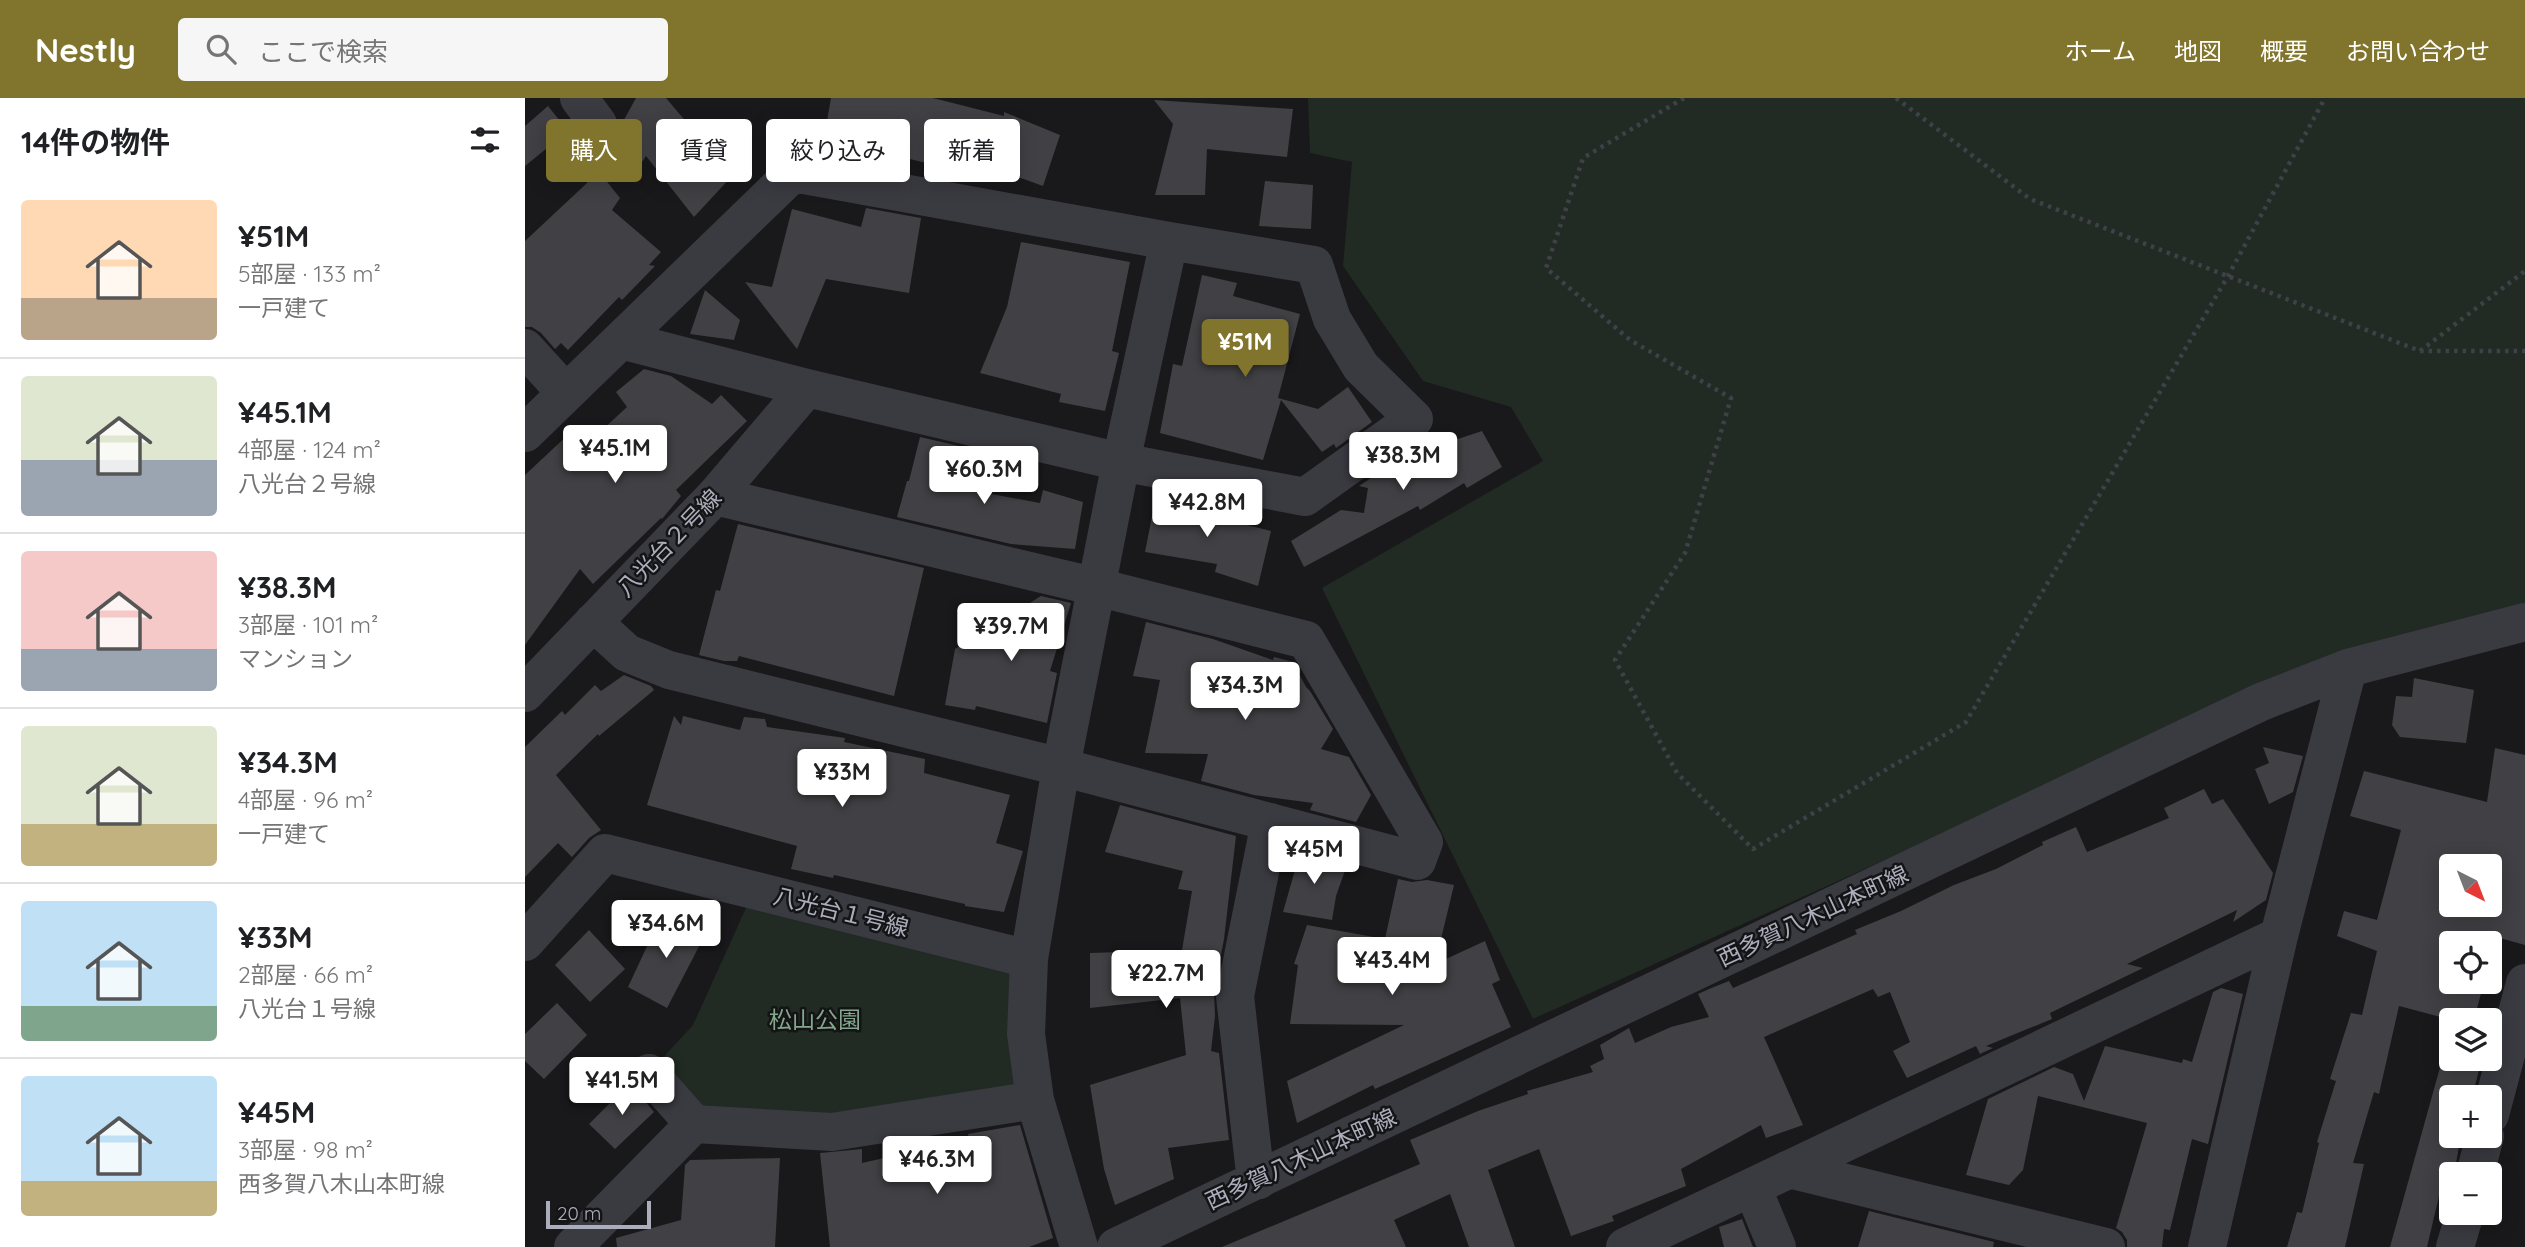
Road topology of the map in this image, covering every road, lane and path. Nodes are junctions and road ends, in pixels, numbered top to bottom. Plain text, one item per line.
1 (1683, 98) edge
2 (1896, 98) edge
3 (2325, 98) edge
4 (1169, 241) junction
5 (2525, 271) edge
6 (2228, 276) junction
7 (621, 340) junction
8 (525, 348) edge
9 (2420, 351) junction
10 (2525, 351) edge
11 (807, 388) junction
12 (565, 393) junction
13 (525, 433) edge
14 (1121, 462) junction
15 (715, 496) junction
16 (1097, 587) junction
17 (593, 622) junction
18 (2525, 622) edge
19 (2348, 668) junction
20 (525, 693) edge
21 (1061, 767) junction
22 (1270, 822) junction
23 (2279, 936) junction
24 (525, 942) edge
25 (1029, 959) junction
26 (2525, 983) edge
27 (649, 1073) dead end
28 (2498, 1085) edge
29 (1035, 1100) junction
30 (694, 1124) junction
31 (1789, 1169) junction
32 (1259, 1180) junction
33 (1752, 1187) junction
34 (2461, 1225) edge
35 (573, 1247) edge
36 (1079, 1247) edge
37 (1116, 1247) edge
38 (1625, 1247) edge
39 (1777, 1247) edge
40 (2106, 1247) edge
41 (2207, 1247) edge
42 (2455, 1247) edge

1 - 6 path
2 - 6 path
3 - 6 path
4 - 7 street
4 - 14 street
4 - 14 street
5 - 9 path
6 - 9 path
7 - 11 street
7 - 12 street
8 - 12 street
9 - 10 path
11 - 14 street
11 - 15 street, 八光台２号線
12 - 13 street
14 - 16 street
15 - 16 street
15 - 17 street, 八光台２号線
16 - 21 street
16 - 22 street
17 - 20 street, 八光台２号線
17 - 21 street
18 - 19 street, 西多賀八木山本町線
19 - 23 street
19 - 32 street, 西多賀八木山本町線
21 - 22 street
21 - 25 street
22 - 32 street
23 - 31 street
23 - 41 street
24 - 25 street, 八光台１号線
25 - 29 street
26 - 28 street
27 - 30 street
29 - 30 street
29 - 36 street
30 - 35 street
31 - 33 street
31 - 40 street
32 - 37 street, 西多賀八木山本町線
33 - 38 street
33 - 39 street
34 - 42 street

